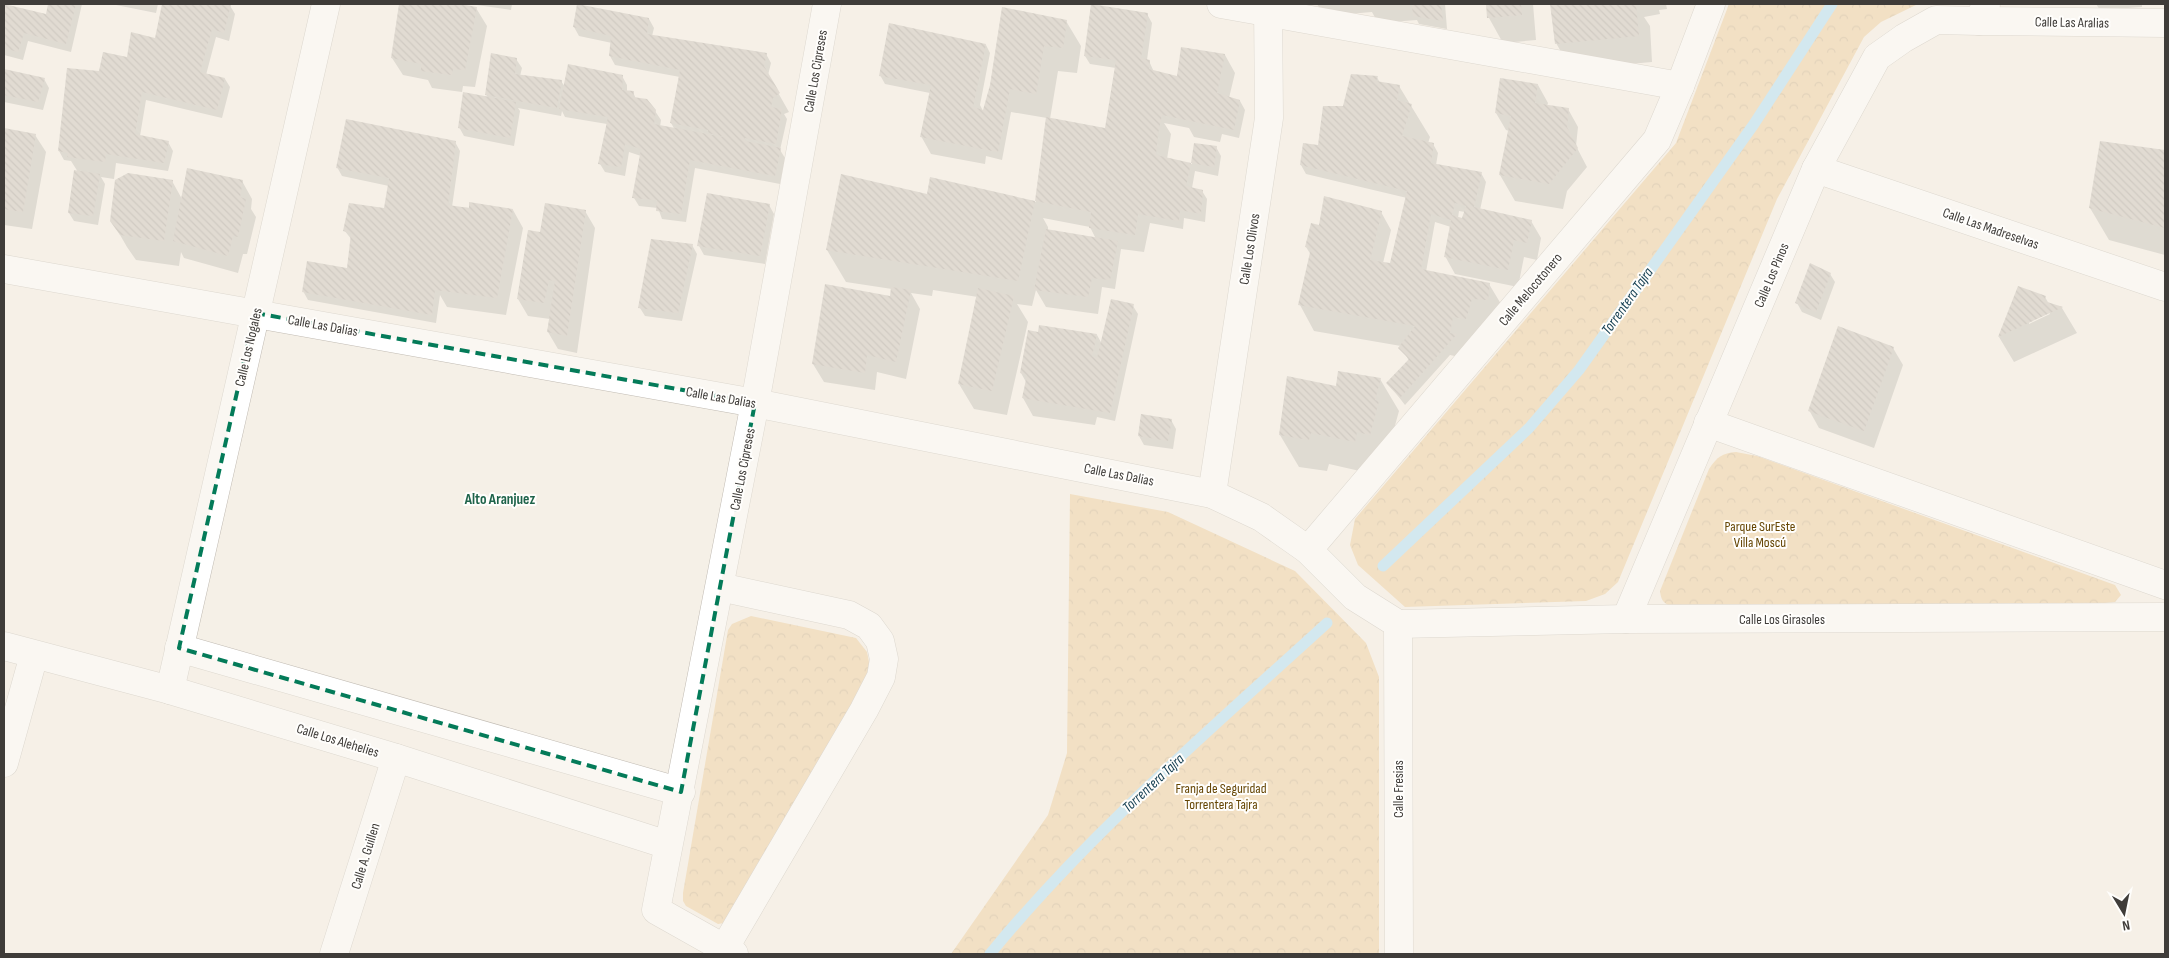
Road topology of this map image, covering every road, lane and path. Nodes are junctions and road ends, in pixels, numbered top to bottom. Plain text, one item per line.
1 (326, 4) edge
2 (828, 4) edge
3 (1221, 4) edge
4 (1711, 4) edge
5 (1269, 8) edge
6 (1983, 12) edge
7 (2165, 23) edge
8 (1680, 86) junction
9 (1816, 169) junction
10 (4, 269) edge
11 (2165, 287) edge
12 (255, 313) junction
13 (755, 403) junction
14 (1708, 423) junction
15 (1212, 494) junction
16 (1308, 550) junction
17 (2165, 585) edge
18 (720, 587) junction
19 (2165, 617) edge
20 (1626, 619) junction
21 (1398, 624) junction
22 (4, 646) edge
23 (179, 648) junction
24 (34, 656) junction
25 (170, 690) junction
26 (396, 758) junction
27 (4, 763) edge
28 (681, 792) junction
29 (668, 844) junction
30 (729, 952) edge
31 (334, 954) edge
32 (1398, 954) edge

1 - 12 street, Calle Los Nogales
2 - 13 street, Calle Los Cipreses
3 - 5 street
4 - 8 street, Calle Melocotonero
5 - 8 street
5 - 15 street, Calle Los Olivos
6 - 7 street, Calle Las Aralias
6 - 9 street, Calle Los Pinos
8 - 16 street, Calle Melocotonero
9 - 11 street, Calle Las Madreselvas
9 - 14 street, Calle Los Pinos
10 - 12 street, Calle Las Dalias
12 - 13 street, Calle Las Dalias
12 - 23 street, Calle Los Nogales
13 - 15 street, Calle Las Dalias
13 - 18 street, Calle Los Cipreses
14 - 17 street
14 - 20 street, Calle Los Pinos
15 - 16 street, Calle Las Dalias
16 - 21 street, Calle Las Dalias
18 - 28 street, Calle Los Cipreses
18 - 30 street
19 - 20 street, Calle Los Girasoles
20 - 21 street, Calle Los Girasoles
21 - 32 street, Calle Fresias
22 - 24 street, Calle Los Alehelies
23 - 25 street, Calle Los Nogales
23 - 28 street
24 - 25 street, Calle Los Alehelies
24 - 27 street
25 - 26 street, Calle Los Alehelies
26 - 29 street, Calle Los Alehelies
26 - 31 street, Calle A. Guillen
28 - 29 street, Calle Los Cipreses
29 - 30 street, Calle Los Cipreses

